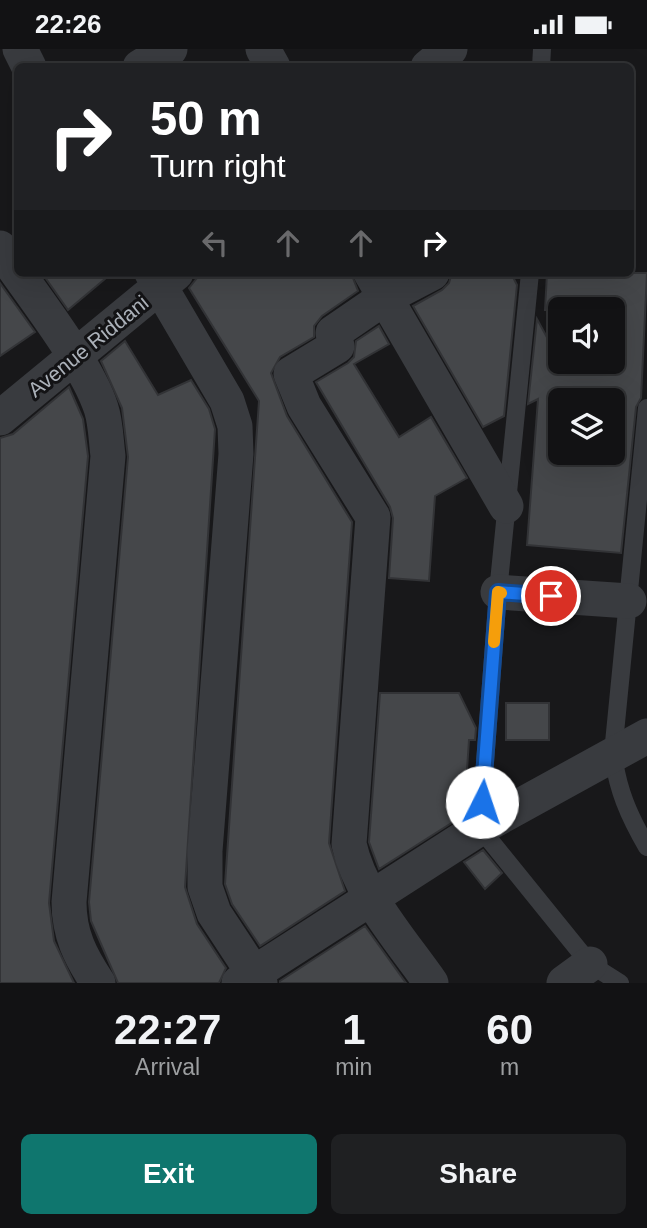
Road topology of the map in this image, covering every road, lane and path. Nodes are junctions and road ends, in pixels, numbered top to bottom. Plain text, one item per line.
1 (170, 49) edge
2 (147, 63) edge
3 (0, 248) edge
4 (14, 269) edge
5 (20, 277) edge
6 (415, 277) edge
7 (530, 277) edge
8 (163, 278) edge
9 (377, 286) edge
10 (75, 358) junction
11 (647, 408) edge
12 (0, 418) edge
13 (506, 506) junction
14 (498, 592) junction
15 (629, 601) junction
16 (647, 736) edge
17 (613, 753) junction
18 (480, 828) junction
19 (647, 847) edge
20 (372, 898) junction
21 (577, 973) edge
22 (250, 980) edge
23 (98, 983) edge
24 (431, 983) edge
25 (620, 983) edge

1 - 2 street
3 - 4 street
5 - 10 street
6 - 9 street
7 - 13 lane
8 - 10 street, Avenue Riddani
8 - 22 street
9 - 13 street
9 - 20 street
10 - 12 street, Avenue Riddani
10 - 23 street
11 - 15 lane
13 - 14 lane
14 - 15 street
14 - 18 lane
15 - 17 lane
16 - 17 street
17 - 18 street
17 - 19 lane
18 - 20 street
18 - 21 lane
20 - 22 street
20 - 24 street
21 - 25 lane

